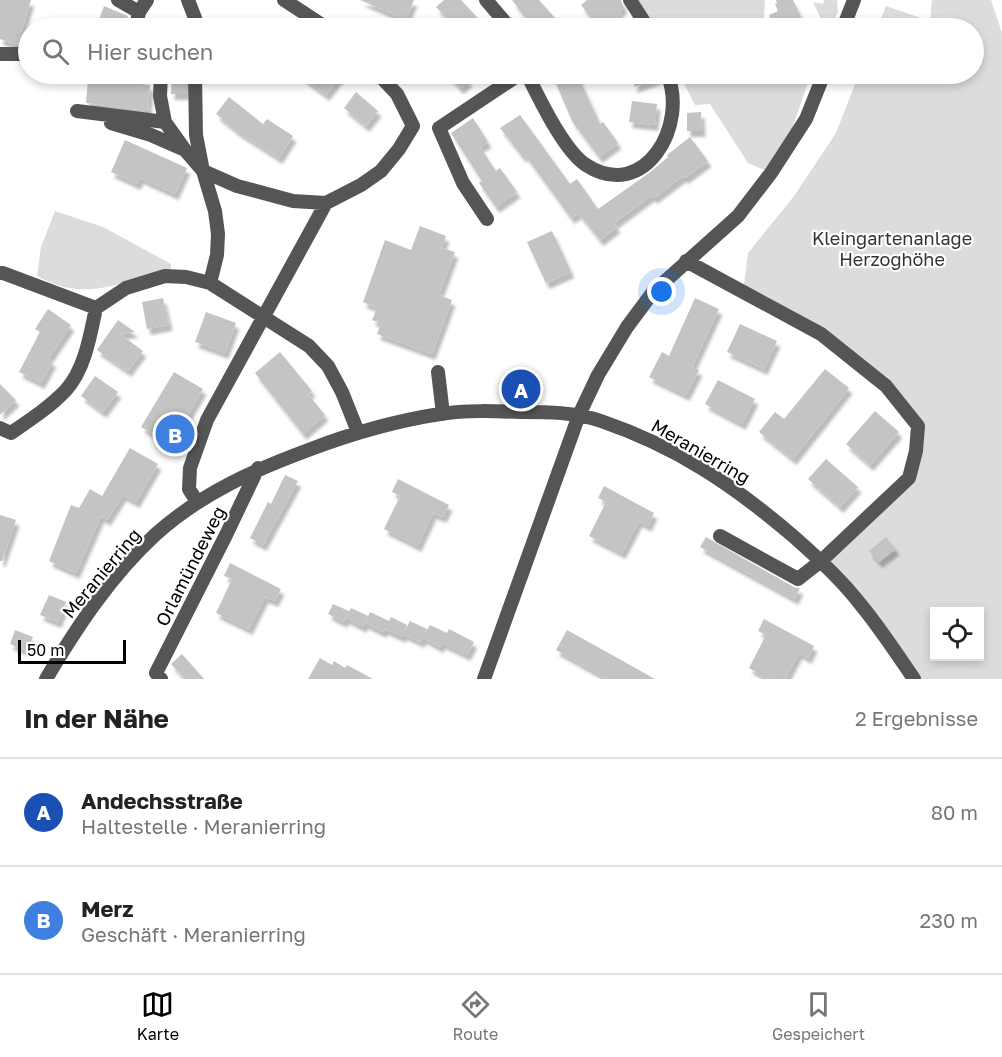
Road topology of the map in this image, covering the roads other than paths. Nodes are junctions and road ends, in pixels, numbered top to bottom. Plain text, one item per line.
1 (118, 0) edge
2 (147, 0) edge
3 (189, 0) edge
4 (284, 0) edge
5 (486, 0) edge
6 (630, 0) edge
7 (854, 0) edge
8 (139, 12) junction
9 (138, 18) edge
10 (195, 18) edge
11 (312, 18) edge
12 (501, 18) edge
13 (642, 18) edge
14 (847, 18) edge
15 (0, 54) edge
16 (18, 54) edge
17 (160, 84) edge
18 (195, 84) edge
19 (388, 84) edge
20 (505, 84) edge
21 (532, 84) edge
22 (669, 84) edge
23 (821, 84) edge
24 (77, 111) dead end
25 (104, 122) dead end
26 (165, 122) junction
27 (413, 126) junction
28 (439, 128) junction
29 (185, 150) junction
30 (203, 171) junction
31 (326, 203) junction
32 (487, 219) dead end
33 (686, 261) junction
34 (0, 273) edge
35 (210, 283) junction
36 (96, 308) junction
37 (265, 316) junction
38 (438, 372) dead end
39 (443, 414) junction
40 (579, 416) junction
41 (0, 428) edge
42 (358, 432) junction
43 (258, 468) junction
44 (196, 502) junction
45 (720, 536) dead end
46 (821, 561) junction
47 (902, 673) edge
48 (46, 679) edge
49 (162, 679) edge
50 (484, 679) edge
51 (914, 679) edge

1 - 8 street
2 - 8 street
3 - 10 street
4 - 11 street
5 - 12 street
6 - 13 street
7 - 14 street
8 - 9 street
15 - 16 street
17 - 26 street
18 - 30 street
19 - 27 street
20 - 28 street
21 - 22 street
23 - 33 street
24 - 26 street
25 - 29 street
26 - 29 street
27 - 28 street
27 - 31 street
28 - 32 street
29 - 30 street
30 - 31 street
30 - 35 street
31 - 37 street
33 - 40 street
33 - 46 street
34 - 36 street
35 - 36 street
35 - 37 street
36 - 41 street
37 - 42 street
37 - 44 street
38 - 39 street
39 - 40 street, Meranierring
39 - 42 street, Meranierring
40 - 46 street, Meranierring
40 - 50 street
42 - 43 street, Meranierring
43 - 44 street, Meranierring
43 - 49 street, Orlamündeweg
44 - 48 street, Meranierring
45 - 46 street
46 - 47 street, Meranierring
47 - 51 street, Meranierring

